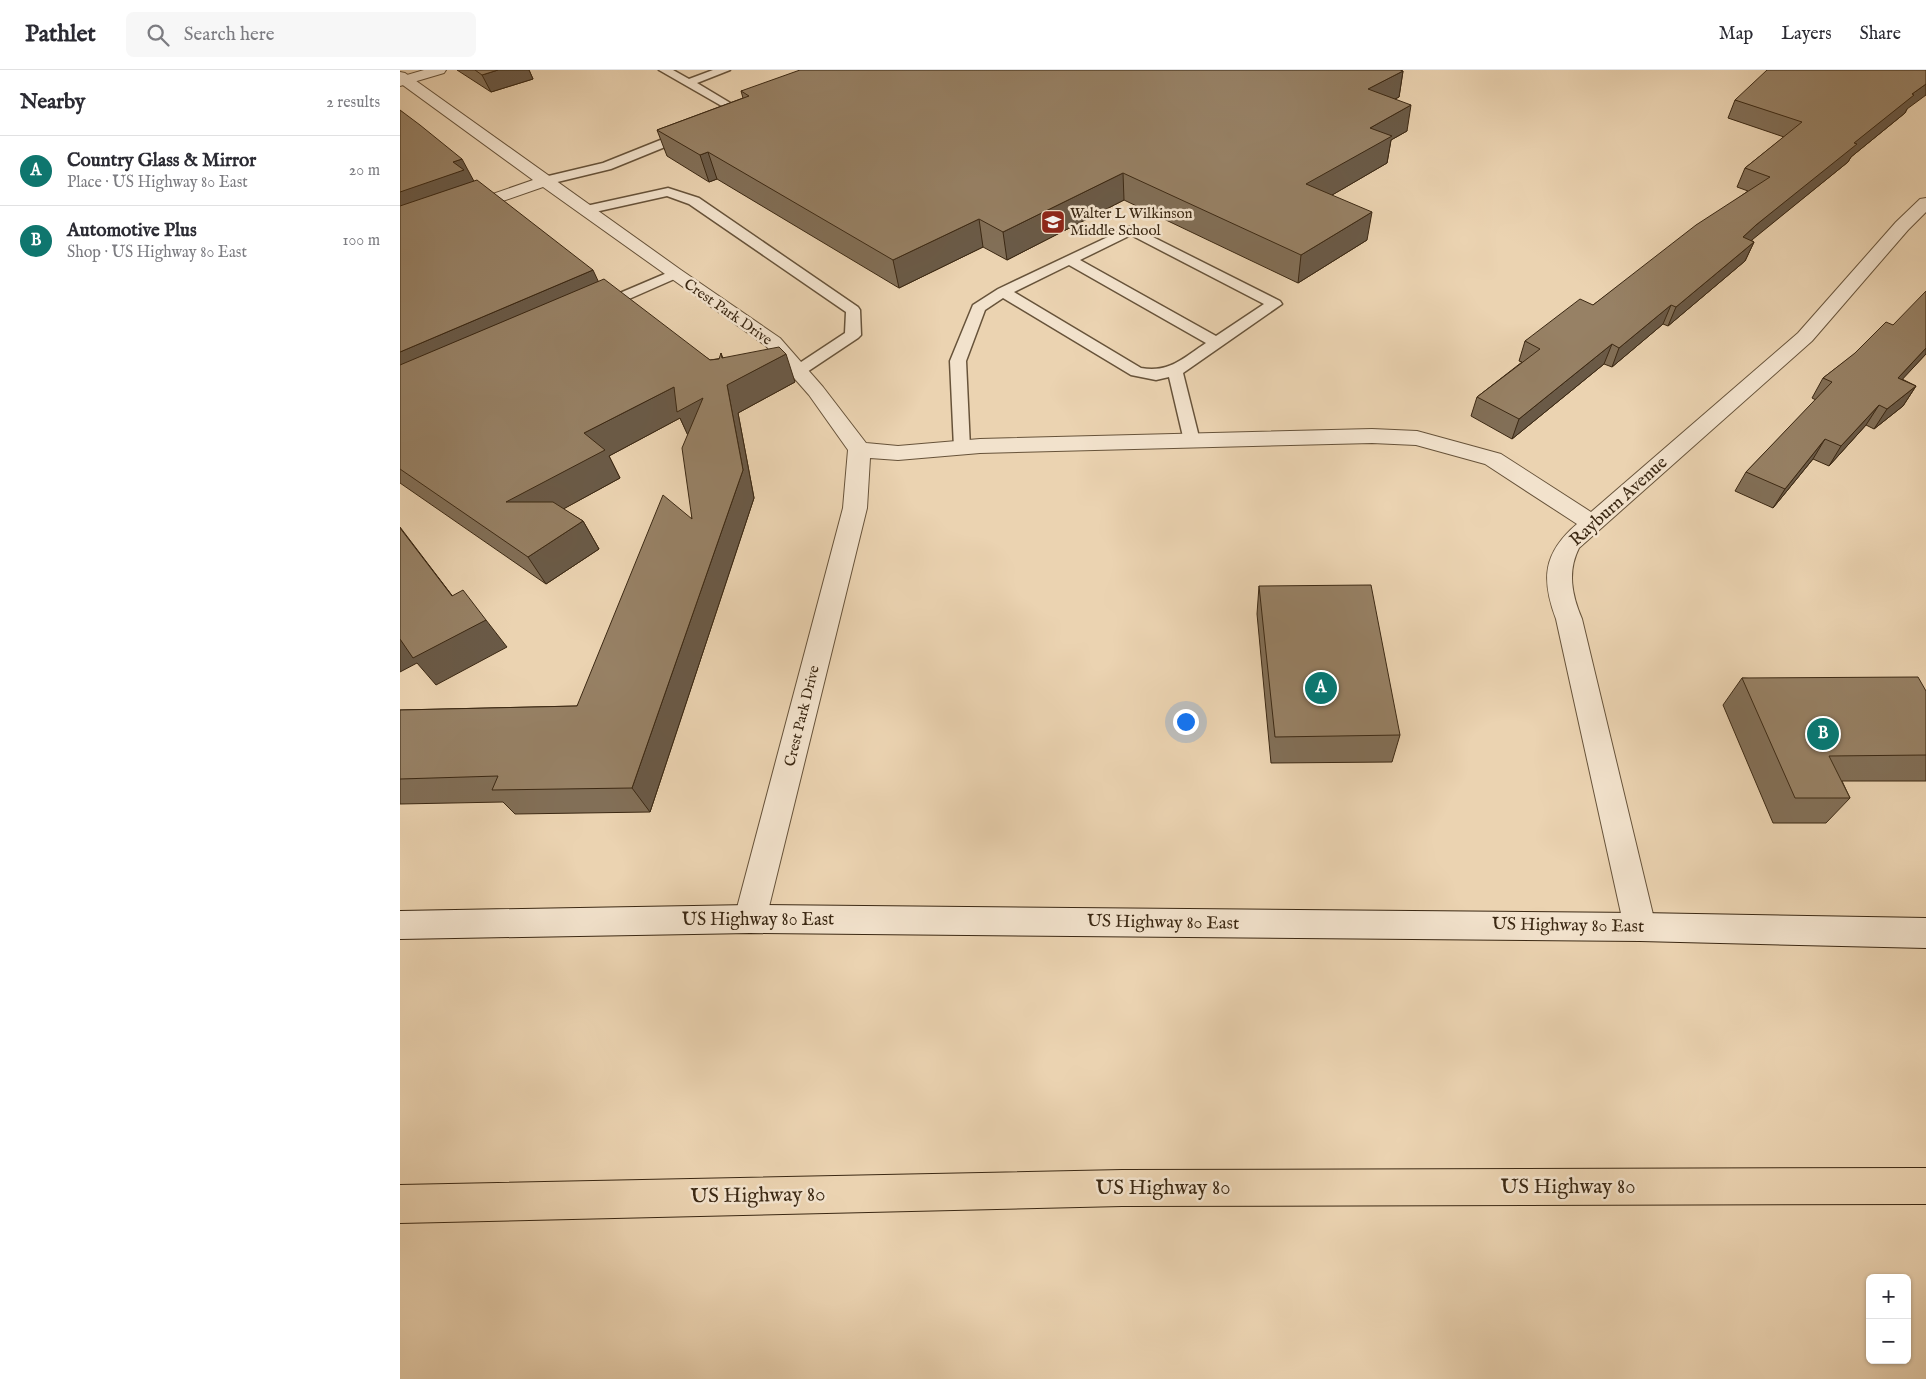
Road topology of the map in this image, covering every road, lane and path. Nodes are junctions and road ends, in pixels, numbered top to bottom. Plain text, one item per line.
1 (439, 70) edge
2 (665, 70) edge
3 (724, 70) edge
4 (402, 79) edge
5 (688, 83) junction
6 (720, 117) edge
7 (697, 129) edge
8 (544, 181) junction
9 (1926, 203) edge
10 (586, 210) junction
11 (400, 232) edge
12 (1070, 260) junction
13 (674, 274) junction
14 (1003, 292) junction
15 (586, 313) edge
16 (1217, 343) junction
17 (798, 371) junction
18 (1174, 371) junction
19 (1192, 441) junction
20 (962, 448) junction
21 (859, 450) junction
22 (1592, 523) junction
23 (750, 919) junction
24 (400, 925) edge
25 (1640, 927) junction
26 (1926, 933) edge
27 (1926, 1186) edge
28 (400, 1204) edge

1 - 4 street
2 - 5 lane
3 - 5 lane
4 - 8 street, Crest Park Drive
5 - 6 lane
7 - 8 lane
8 - 10 street, Crest Park Drive
8 - 11 street
9 - 22 street, Rayburn Avenue
10 - 13 street, Crest Park Drive
10 - 17 lane
12 - 14 lane
12 - 16 lane
12 - 16 lane
13 - 15 lane
13 - 17 street, Crest Park Drive
14 - 18 lane
14 - 20 lane
16 - 18 lane
17 - 21 street, Crest Park Drive
18 - 19 lane
19 - 20 street
19 - 22 street
20 - 21 street
21 - 23 street, Crest Park Drive
22 - 25 street, Rayburn Avenue
23 - 24 street, US Highway 80 East
23 - 25 street, US Highway 80 East
25 - 26 street, US Highway 80 East
27 - 28 highway, US Highway 80

